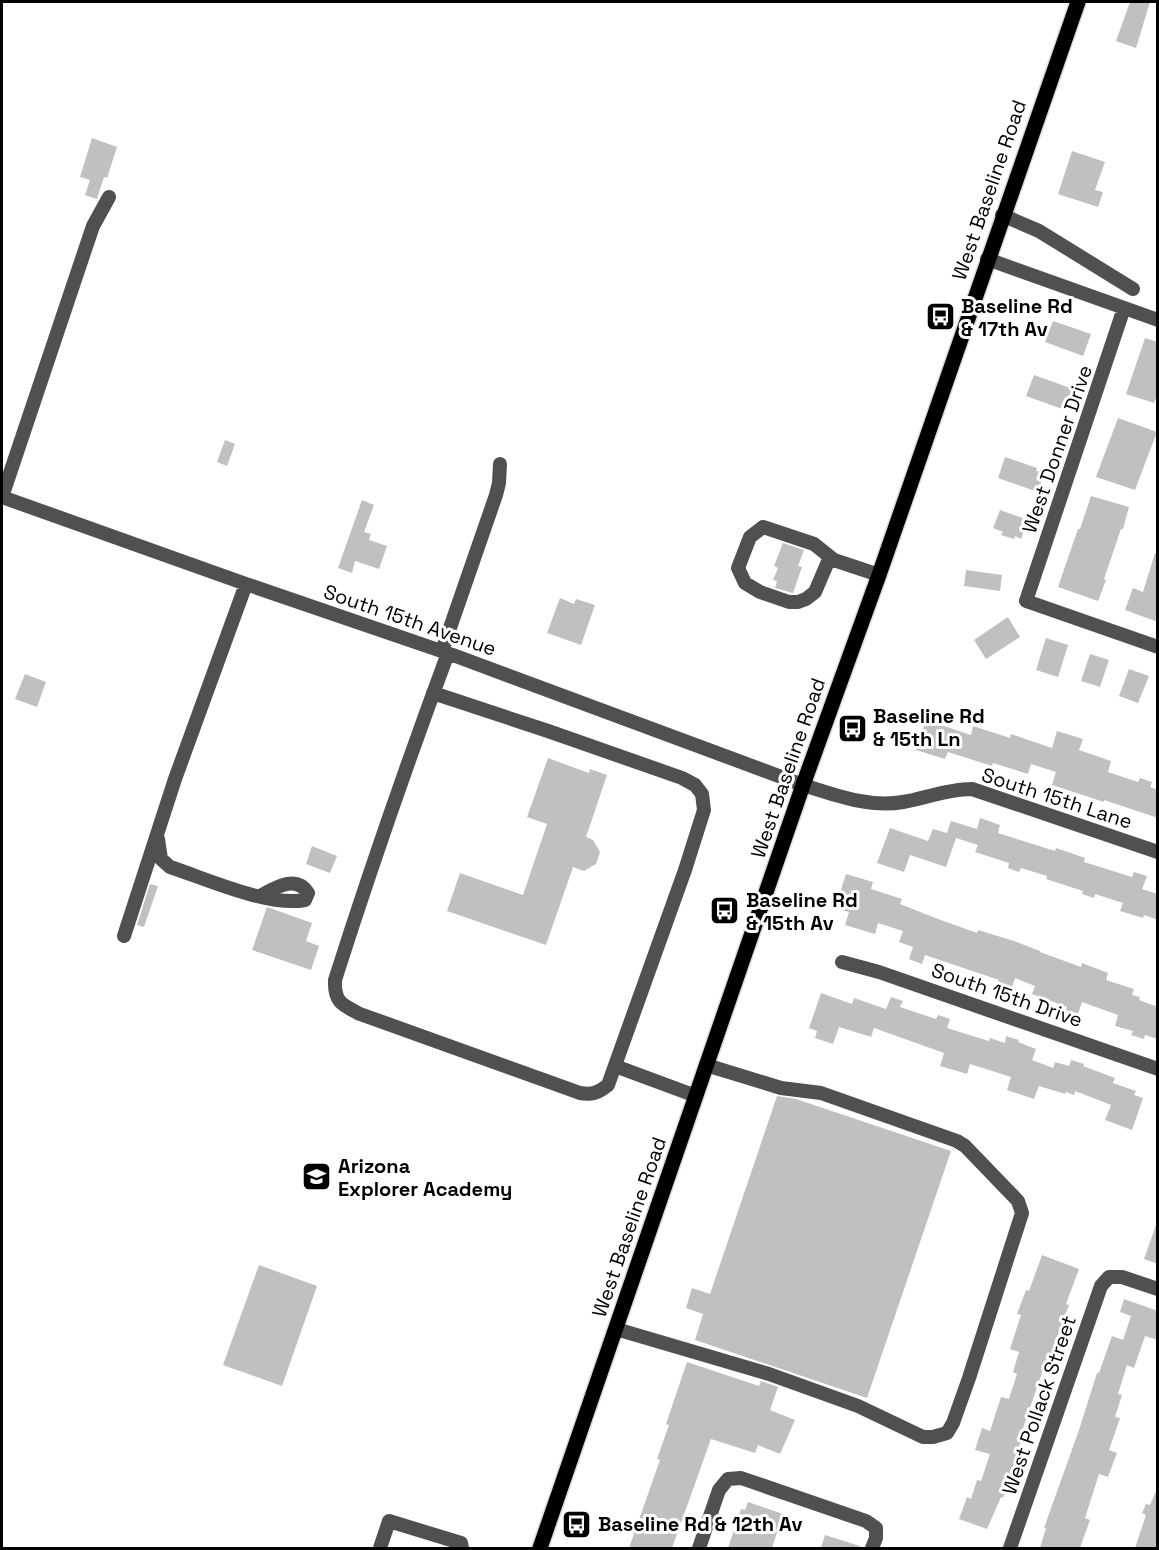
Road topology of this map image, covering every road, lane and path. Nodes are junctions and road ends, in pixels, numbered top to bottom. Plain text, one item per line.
1 (1078, 2) edge
2 (109, 197) dead end
3 (1002, 215) junction
4 (987, 259) junction
5 (1132, 289) dead end
6 (1124, 308) junction
7 (1158, 320) edge
8 (500, 464) dead end
9 (2, 497) edge
10 (830, 557) junction
11 (879, 575) junction
12 (246, 584) junction
13 (1158, 647) edge
14 (445, 652) junction
15 (433, 693) junction
16 (803, 785) junction
17 (158, 830) junction
18 (1158, 852) edge
19 (260, 896) dead end
20 (124, 936) dead end
21 (842, 962) dead end
22 (706, 1065) junction
23 (615, 1066) junction
24 (1158, 1069) edge
25 (696, 1096) junction
26 (1158, 1289) edge
27 (616, 1329) junction
28 (380, 1548) edge
29 (462, 1548) edge
30 (540, 1548) edge
31 (699, 1548) edge
32 (872, 1548) edge
33 (1010, 1548) edge

1 - 3 main road, West Baseline Road
2 - 9 street
3 - 4 main road, West Baseline Road
3 - 5 street
4 - 6 street
4 - 11 main road, West Baseline Road
6 - 7 street
6 - 13 street, West Donner Drive
8 - 14 street
9 - 12 street, South 15th Avenue
10 - 10 street
10 - 11 street
11 - 16 main road, West Baseline Road
12 - 14 street, South 15th Avenue
12 - 17 street
14 - 15 street
14 - 16 street, South 15th Avenue
15 - 23 street
15 - 23 street
16 - 18 street, South 15th Lane
16 - 22 main road, West Baseline Road
17 - 19 street
17 - 20 street
21 - 24 street, South 15th Drive
22 - 25 main road, West Baseline Road
22 - 27 street
23 - 25 street
25 - 27 main road, West Baseline Road
26 - 33 street, West Pollack Street
27 - 30 main road, West Baseline Road
28 - 29 street
31 - 32 street

